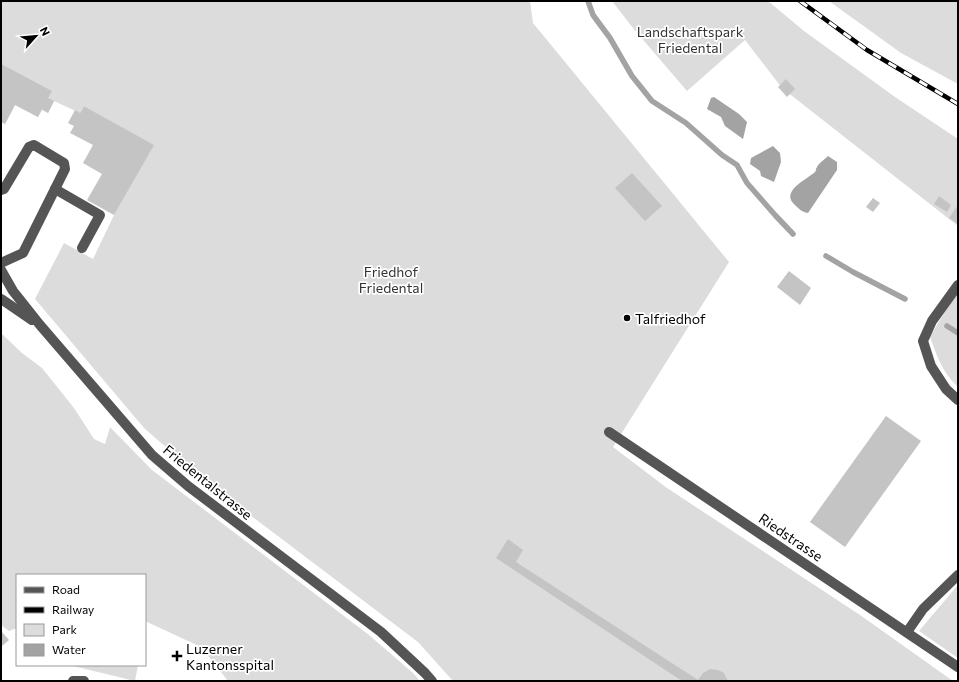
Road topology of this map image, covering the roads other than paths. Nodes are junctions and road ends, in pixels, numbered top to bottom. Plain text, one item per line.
1 (1, 190) edge
2 (55, 190) junction
3 (82, 248) dead end
4 (1, 263) edge
5 (1, 270) edge
6 (958, 285) edge
7 (1, 299) edge
8 (40, 325) junction
9 (958, 400) edge
10 (609, 432) dead end
11 (958, 575) edge
12 (908, 632) junction
13 (958, 667) edge
14 (73, 681) edge
15 (84, 681) edge
16 (432, 681) edge

1 - 2 street
2 - 3 street
2 - 4 street
5 - 8 street, Friedentalstrasse
6 - 9 street
7 - 8 street
8 - 16 street, Friedentalstrasse
10 - 12 street, Riedstrasse
11 - 12 street
12 - 13 street, Riedstrasse
14 - 15 street

